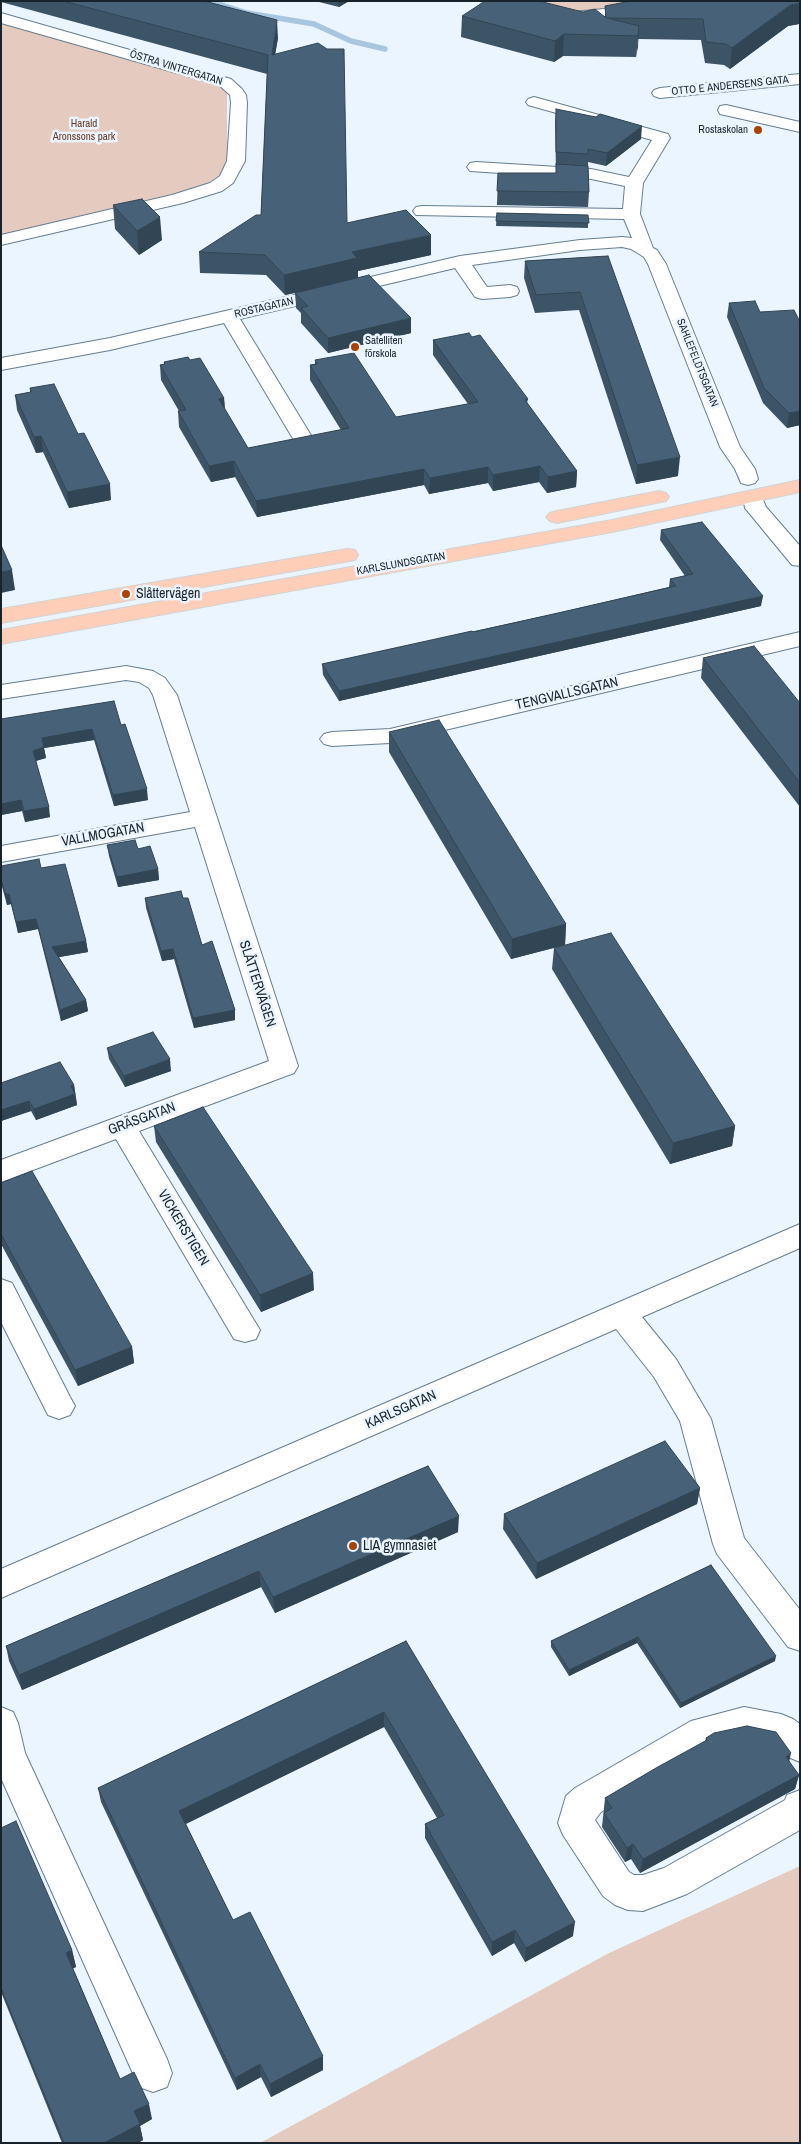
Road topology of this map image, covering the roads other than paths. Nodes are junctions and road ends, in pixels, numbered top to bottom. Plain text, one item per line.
1 (504, 1) edge
2 (671, 1) edge
3 (1, 18) edge
4 (800, 79) edge
5 (660, 93) dead end
6 (534, 102) dead end
7 (726, 110) dead end
8 (800, 127) edge
9 (476, 167) dead end
10 (634, 183) junction
11 (422, 211) dead end
12 (631, 214) junction
13 (1, 240) edge
14 (645, 248) junction
15 (460, 261) junction
16 (510, 291) dead end
17 (229, 316) junction
18 (1, 364) edge
19 (302, 437) edge
20 (800, 467) edge
21 (800, 486) edge
22 (750, 488) junction
23 (800, 560) edge
24 (1, 616) edge
25 (1, 637) edge
26 (800, 639) edge
27 (1, 692) edge
28 (332, 739) dead end
29 (204, 817) junction
30 (1, 854) edge
31 (284, 1066) joint
32 (122, 1126) junction
33 (1, 1171) edge
34 (800, 1236) edge
35 (1, 1291) edge
36 (621, 1314) junction
37 (245, 1330) dead end
38 (60, 1406) dead end
39 (1, 1584) edge
40 (800, 1636) edge
41 (1, 1723) edge
42 (800, 1746) edge
43 (10, 1781) edge
44 (800, 1807) edge
45 (153, 2073) dead end

1 - 2 street
3 - 13 street, ÖSTRA VINTERGATAN
4 - 5 street, OTTO E ANDERSENS GATA
6 - 10 street
7 - 8 street
9 - 10 street
10 - 12 street
11 - 12 street
12 - 14 street, SAHLEFELDTSGATAN
14 - 15 street, ROSTAGATAN
14 - 22 street, SAHLEFELDTSGATAN
15 - 16 street
15 - 17 street, ROSTAGATAN
17 - 18 street, ROSTAGATAN
17 - 19 street
20 - 22 main road, KARLSLUNDSGATAN
21 - 22 main road, KARLSLUNDSGATAN
22 - 23 street
22 - 24 main road, KARLSLUNDSGATAN
22 - 25 main road, KARLSLUNDSGATAN
26 - 28 street, TENGVALLSGATAN
27 - 29 street, SLÅTTERVÄGEN
29 - 30 street, VALLMOGATAN
29 - 31 street, SLÅTTERVÄGEN
31 - 32 street, GRÄSGATAN
32 - 33 street, GRÄSGATAN
32 - 37 street, VICKERSTIGEN
34 - 36 street, KARLSGATAN
35 - 38 street
36 - 39 street, KARLSGATAN
36 - 40 street
41 - 43 street
42 - 44 street
43 - 45 street

